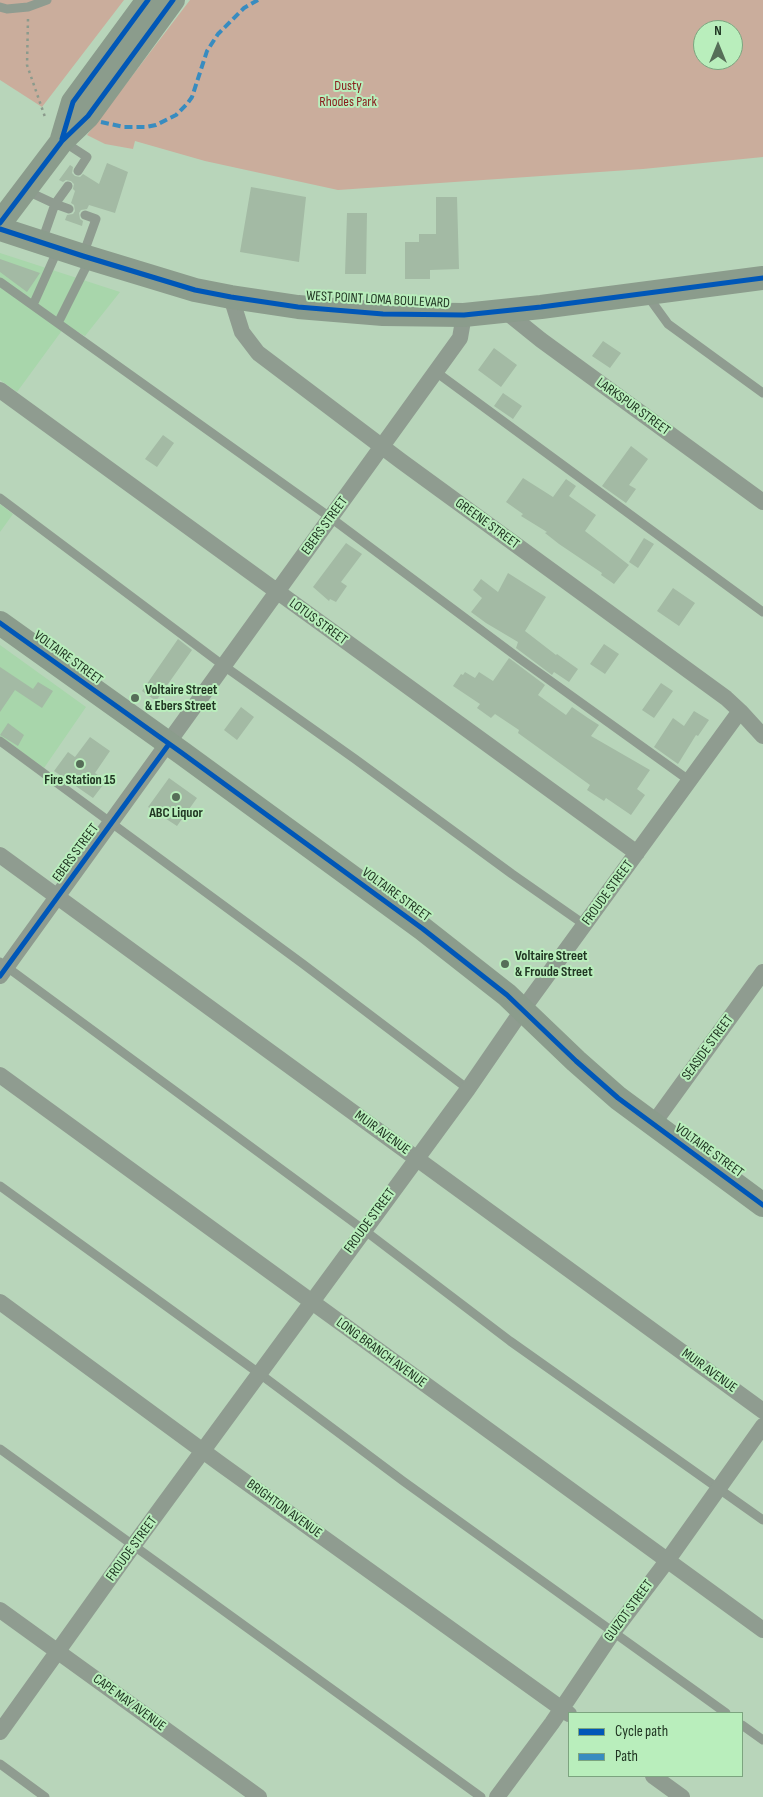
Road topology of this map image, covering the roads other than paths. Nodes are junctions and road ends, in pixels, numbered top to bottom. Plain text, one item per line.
1 (47, 0) edge
2 (148, 0) edge
3 (173, 0) edge
4 (0, 7) edge
5 (62, 141) junction
6 (78, 171) dead end
7 (68, 186) dead end
8 (24, 190) junction
9 (55, 204) junction
10 (69, 209) dead end
11 (85, 215) dead end
12 (0, 223) edge
13 (0, 229) edge
14 (50, 246) junction
15 (86, 258) junction
16 (763, 278) edge
17 (0, 282) edge
18 (646, 293) junction
19 (231, 297) junction
20 (33, 305) junction
21 (504, 311) junction
22 (464, 315) junction
23 (58, 324) junction
24 (436, 372) junction
25 (0, 390) edge
26 (763, 393) edge
27 (382, 447) junction
28 (0, 498) edge
29 (763, 502) edge
30 (331, 518) junction
31 (277, 592) junction
32 (763, 612) edge
33 (0, 623) edge
34 (224, 666) junction
35 (740, 711) junction
36 (763, 736) edge
37 (0, 741) edge
38 (169, 744) junction
39 (690, 781) junction
40 (112, 822) junction
41 (637, 853) junction
42 (0, 855) edge
43 (58, 897) junction
44 (585, 925) junction
45 (2, 968) edge
46 (763, 972) edge
47 (523, 1009) junction
48 (0, 1075) edge
49 (468, 1089) junction
50 (653, 1124) junction
51 (417, 1158) junction
52 (0, 1186) edge
53 (763, 1205) edge
54 (364, 1230) junction
55 (0, 1302) edge
56 (312, 1303) junction
57 (260, 1374) junction
58 (763, 1411) edge
59 (763, 1426) edge
60 (0, 1449) edge
61 (203, 1452) junction
62 (718, 1488) junction
63 (763, 1520) edge
64 (133, 1546) junction
65 (667, 1560) junction
66 (0, 1610) edge
67 (763, 1630) edge
68 (614, 1632) junction
69 (58, 1652) junction
70 (566, 1711) edge
71 (725, 1712) edge
72 (743, 1726) edge
73 (0, 1732) edge
74 (763, 1740) edge
75 (0, 1764) edge
76 (654, 1777) edge
77 (45, 1797) edge
78 (259, 1797) edge
79 (481, 1797) edge
80 (497, 1797) edge
81 (682, 1797) edge

1 - 4 lane
2 - 5 main road
3 - 5 main road
5 - 6 lane
5 - 8 main road
7 - 9 lane
8 - 9 lane
8 - 12 main road
9 - 10 lane
9 - 14 lane
11 - 15 lane
13 - 14 main road, WEST POINT LOMA BOULEVARD
14 - 15 main road, WEST POINT LOMA BOULEVARD
14 - 20 lane
15 - 19 main road, WEST POINT LOMA BOULEVARD
15 - 23 lane
16 - 18 main road, WEST POINT LOMA BOULEVARD
17 - 20 lane
18 - 21 main road, WEST POINT LOMA BOULEVARD
18 - 26 lane
19 - 22 main road, WEST POINT LOMA BOULEVARD
19 - 27 street, GREENE STREET
20 - 23 lane
21 - 22 main road, WEST POINT LOMA BOULEVARD
21 - 29 street, LARKSPUR STREET
22 - 24 street, EBERS STREET
23 - 30 lane
24 - 27 street, EBERS STREET
24 - 32 lane
25 - 31 street, LOTUS STREET
27 - 30 street, EBERS STREET
27 - 35 street, GREENE STREET
28 - 34 lane
30 - 31 street, EBERS STREET
30 - 39 lane
31 - 34 street, EBERS STREET
31 - 41 street, LOTUS STREET
33 - 38 main road, VOLTAIRE STREET
34 - 38 street, EBERS STREET
34 - 44 lane
35 - 36 street, GREENE STREET
35 - 39 street, FROUDE STREET
37 - 40 lane
38 - 40 street, EBERS STREET
38 - 47 main road, VOLTAIRE STREET
39 - 41 street, FROUDE STREET
40 - 43 street, EBERS STREET
40 - 49 lane
41 - 44 street, FROUDE STREET
42 - 43 street, MUIR AVENUE
43 - 45 street, EBERS STREET
43 - 51 street, MUIR AVENUE
44 - 47 street, FROUDE STREET
45 - 54 lane
46 - 50 street, SEASIDE STREET
47 - 49 street, FROUDE STREET
47 - 50 main road, VOLTAIRE STREET
48 - 56 street, LONG BRANCH AVENUE
49 - 51 street, FROUDE STREET
50 - 53 main road, VOLTAIRE STREET
51 - 54 street, FROUDE STREET
51 - 58 street, MUIR AVENUE
52 - 57 lane
54 - 56 street, FROUDE STREET
54 - 62 lane
55 - 61 street, BRIGHTON AVENUE
56 - 57 street, FROUDE STREET
56 - 65 street, LONG BRANCH AVENUE
57 - 61 street, FROUDE STREET
57 - 68 lane
59 - 62 street, GUIZOT STREET
60 - 64 lane
61 - 64 street, FROUDE STREET
61 - 70 street, BRIGHTON AVENUE
62 - 63 lane
62 - 65 street, GUIZOT STREET
64 - 69 street, FROUDE STREET
64 - 79 lane
65 - 67 street, LONG BRANCH AVENUE
65 - 68 street, GUIZOT STREET
66 - 69 street, CAPE MAY AVENUE
68 - 70 street, GUIZOT STREET
68 - 71 lane
69 - 73 street, FROUDE STREET
69 - 78 street, CAPE MAY AVENUE
70 - 80 street, GUIZOT STREET
72 - 74 lane
75 - 77 lane
76 - 81 street

